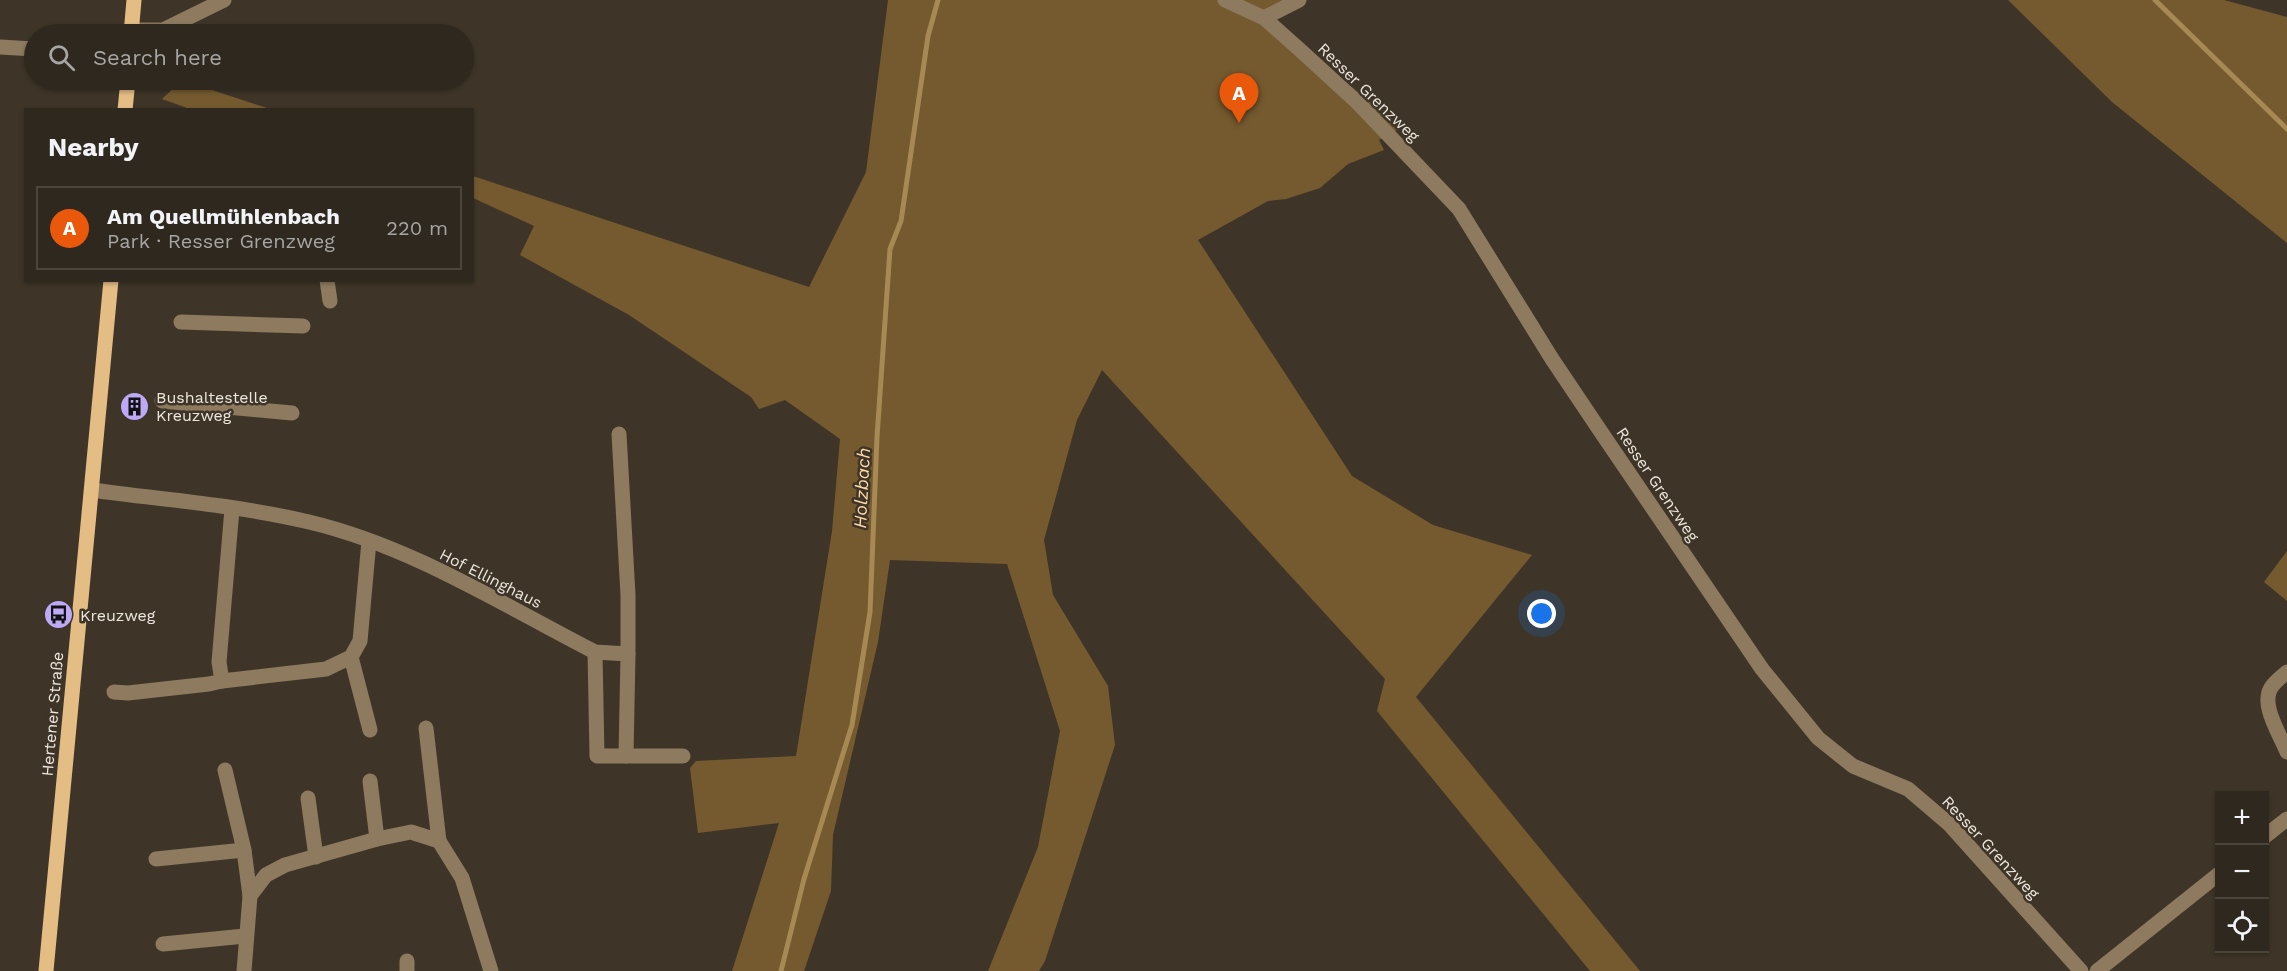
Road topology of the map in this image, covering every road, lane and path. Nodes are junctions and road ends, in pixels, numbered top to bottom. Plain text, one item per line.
1 (134, 0) edge
2 (224, 0) edge
3 (1225, 0) edge
4 (1299, 0) edge
5 (1264, 18) junction
6 (132, 24) edge
7 (175, 24) edge
8 (0, 47) edge
9 (24, 48) edge
10 (127, 90) edge
11 (125, 108) edge
12 (111, 282) edge
13 (327, 282) edge
14 (330, 301) dead end
15 (181, 322) dead end
16 (303, 326) dead end
17 (162, 401) dead end
18 (292, 414) dead end
19 (619, 434) dead end
20 (92, 490) junction
21 (232, 509) junction
22 (369, 541) junction
23 (595, 652) junction
24 (628, 654) junction
25 (351, 657) junction
26 (2287, 672) edge
27 (222, 681) junction
28 (114, 692) dead end
29 (426, 728) dead end
30 (370, 730) dead end
31 (2287, 752) edge
32 (626, 756) junction
33 (682, 756) dead end
34 (225, 770) dead end
35 (370, 782) dead end
36 (308, 798) dead end
37 (2287, 819) edge
38 (2269, 834) edge
39 (377, 839) junction
40 (439, 841) junction
41 (244, 850) junction
42 (316, 857) junction
43 (156, 859) dead end
44 (2215, 877) edge
45 (250, 896) junction
46 (245, 936) junction
47 (163, 944) dead end
48 (46, 971) edge
49 (244, 971) edge
50 (491, 971) edge
51 (2081, 971) edge
52 (2097, 971) edge

1 - 6 main road
2 - 7 street
3 - 5 street, Resser Grenzweg
4 - 5 street
5 - 51 street, Resser Grenzweg
8 - 9 street
10 - 11 main road
12 - 20 main road, Hertener Straße
13 - 14 street
15 - 16 street
17 - 18 street
19 - 24 street
20 - 21 street, Hof Ellinghaus
20 - 48 main road, Hertener Straße
21 - 22 street, Hof Ellinghaus
21 - 27 street
22 - 23 street, Hof Ellinghaus
22 - 25 street
23 - 24 street, Hof Ellinghaus
23 - 32 street
24 - 32 street
25 - 27 street
25 - 30 street
26 - 31 street
27 - 28 street
29 - 40 street
32 - 33 street
34 - 41 street
35 - 39 street
36 - 42 street
37 - 38 street
39 - 40 street
39 - 42 street
40 - 50 street
41 - 43 street
41 - 45 street
42 - 45 street
44 - 52 street
45 - 46 street
46 - 47 street
46 - 49 street

